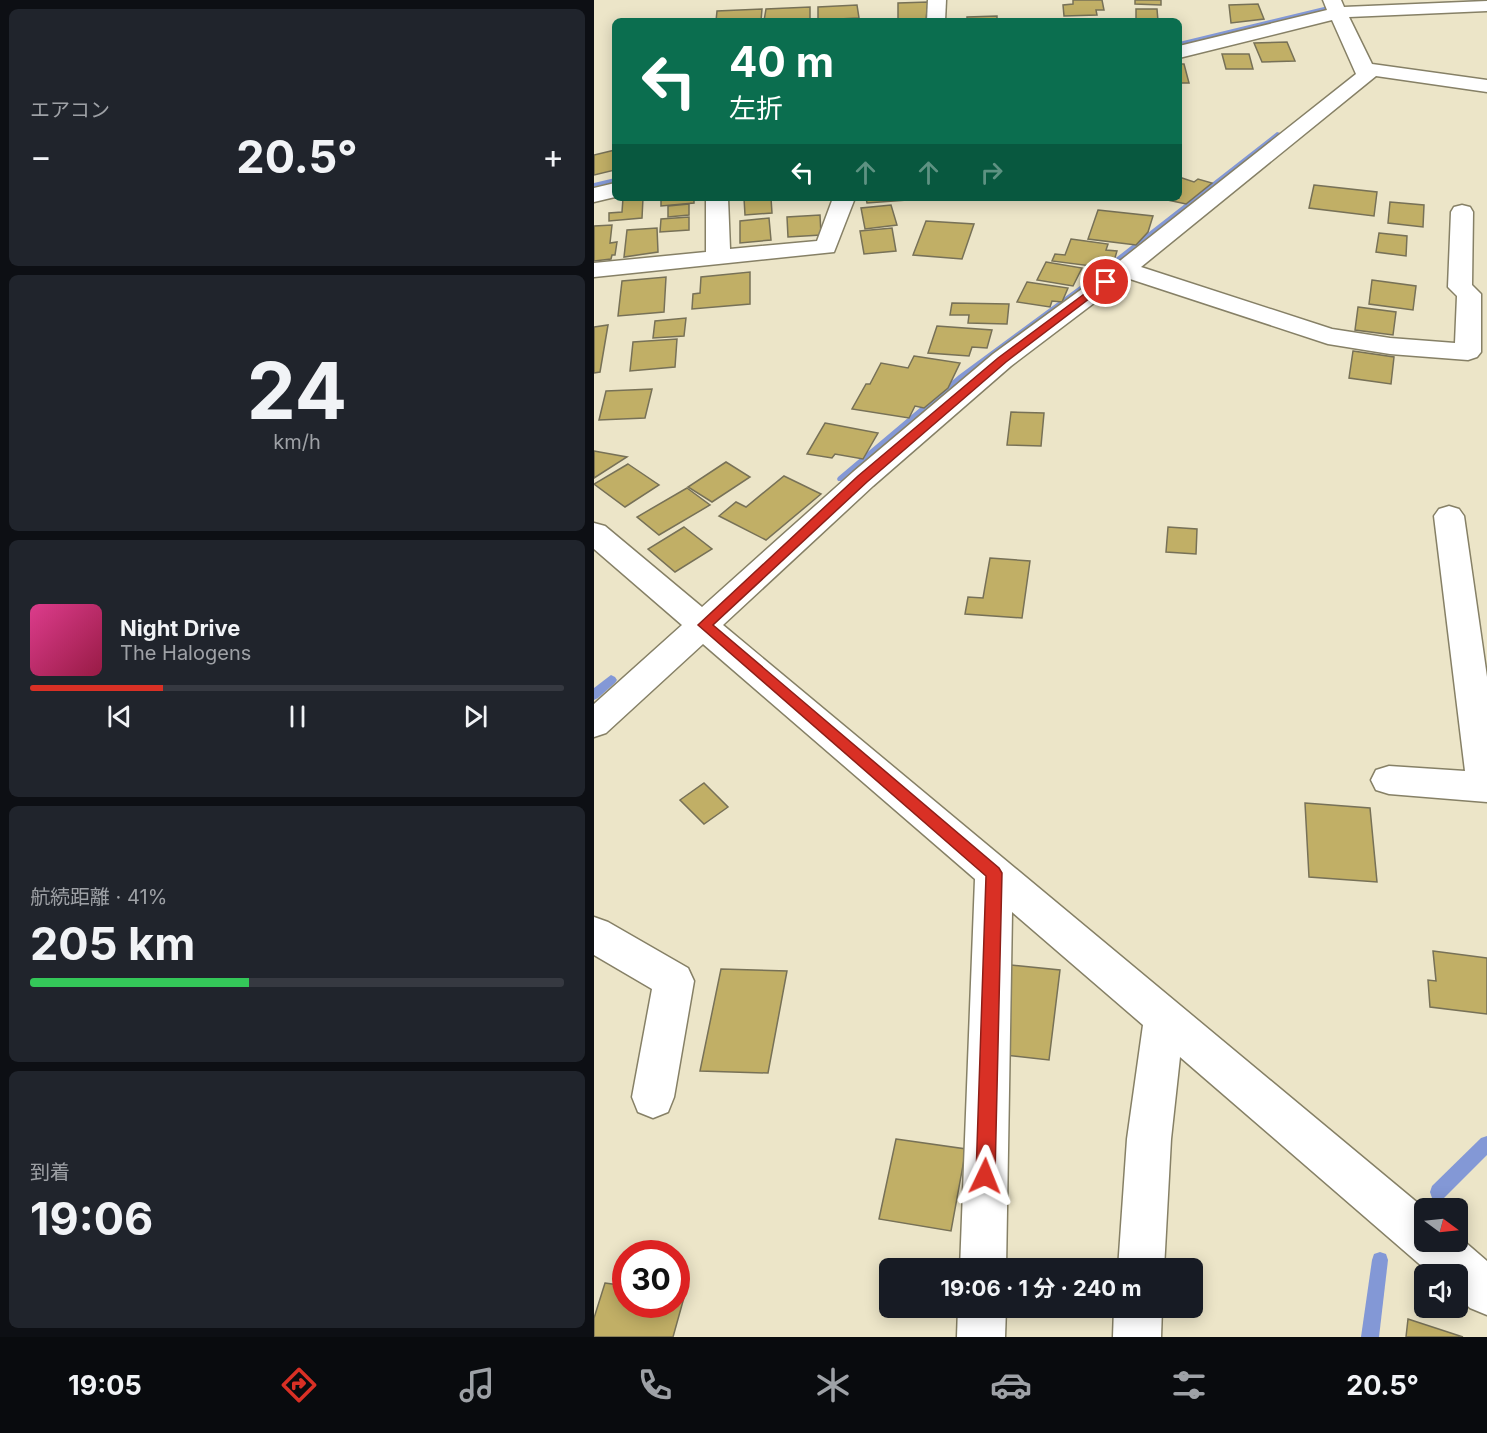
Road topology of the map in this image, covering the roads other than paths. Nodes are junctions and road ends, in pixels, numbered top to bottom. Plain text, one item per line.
1 (937, 0) edge
2 (1487, 6) edge
3 (1336, 7) edge
4 (936, 18) edge
5 (1182, 51) edge
6 (1365, 69) junction
7 (1487, 86) edge
8 (612, 191) edge
9 (594, 195) edge
10 (717, 201) edge
11 (842, 201) edge
12 (1462, 212) dead end
13 (718, 258) junction
14 (1124, 269) junction
15 (594, 270) edge
16 (1449, 516) dead end
17 (594, 533) edge
18 (704, 625) junction
19 (594, 724) edge
20 (1389, 780) dead end
21 (1486, 787) edge
22 (994, 873) junction
23 (594, 934) edge
24 (1164, 1019) junction
25 (653, 1097) dead end
26 (1414, 1230) edge
27 (1441, 1252) edge
28 (983, 1258) edge
29 (1142, 1258) edge
30 (1487, 1291) edge
31 (982, 1318) edge
32 (1138, 1318) edge
33 (981, 1337) edge
34 (1137, 1337) edge

1 - 4 street
2 - 3 street
3 - 5 street
3 - 6 street
6 - 7 street
6 - 14 street
8 - 9 street
10 - 13 street
11 - 13 street
12 - 14 street
13 - 15 street
14 - 18 street
16 - 21 street
17 - 18 street
18 - 19 street
18 - 22 street
20 - 21 street
22 - 24 street
22 - 28 street
23 - 25 street
24 - 26 street
24 - 29 street
27 - 30 street
31 - 33 street
32 - 34 street

